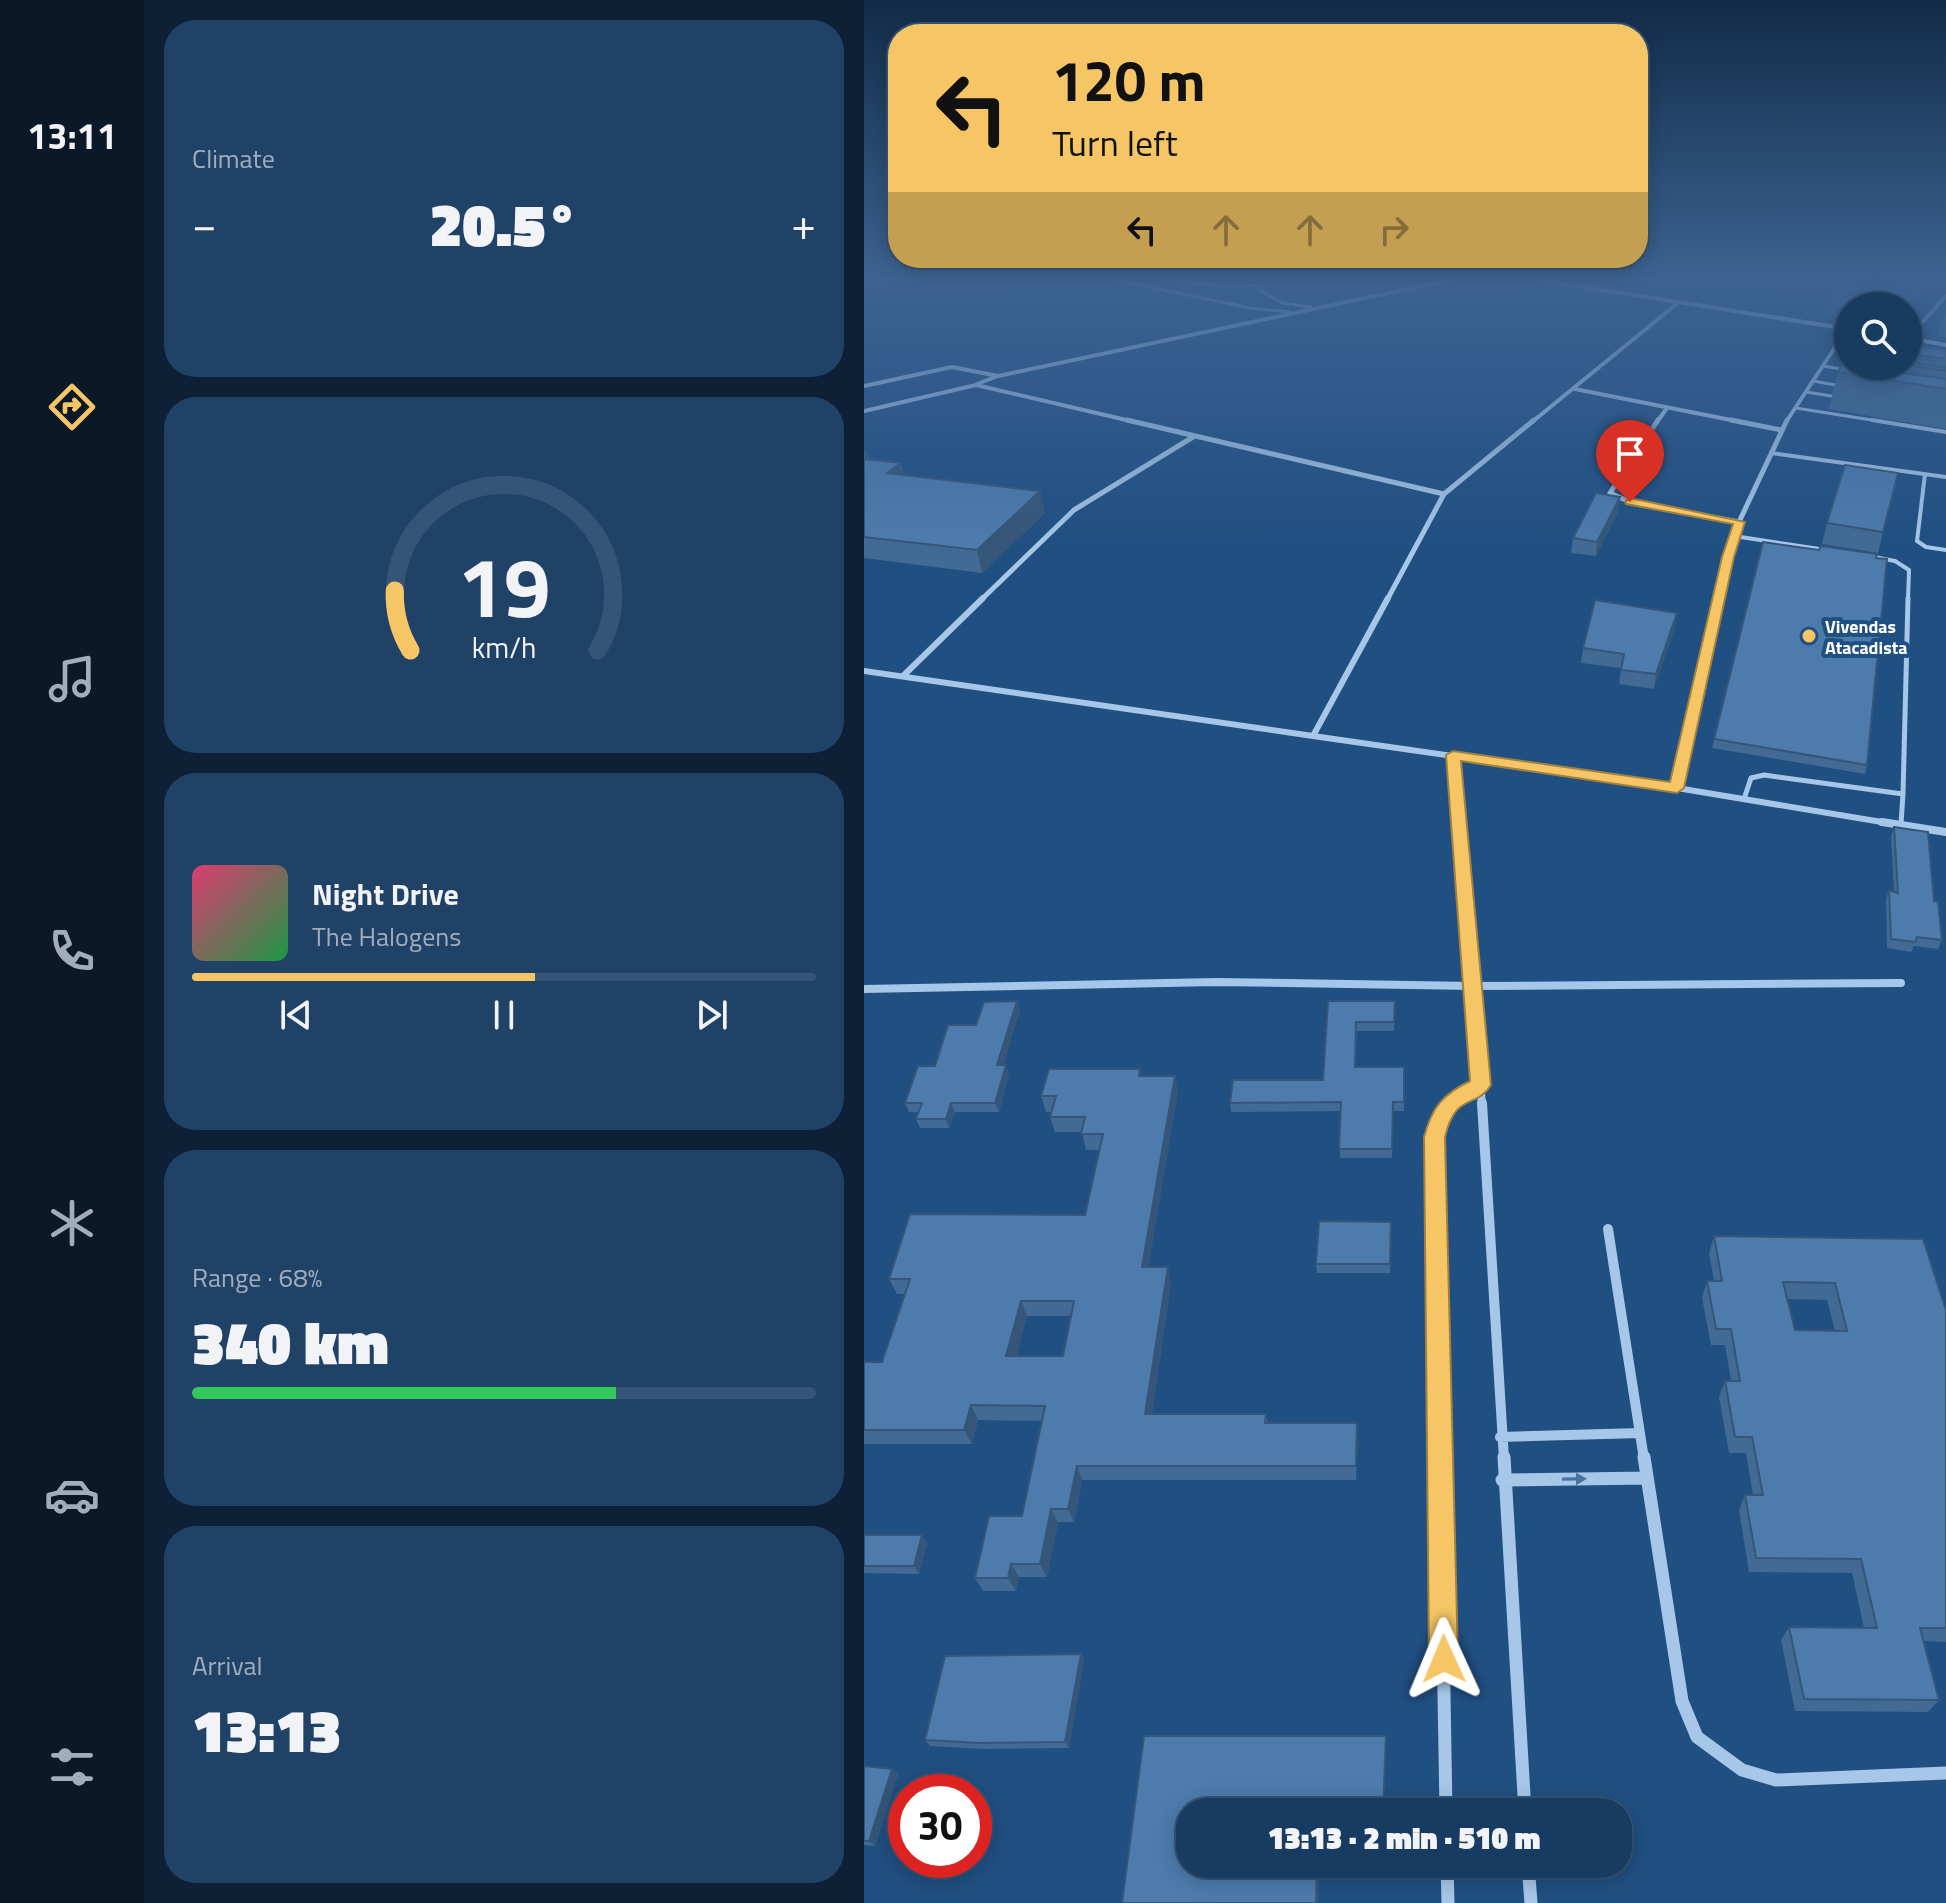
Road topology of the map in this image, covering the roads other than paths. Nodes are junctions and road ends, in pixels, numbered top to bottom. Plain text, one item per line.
1 (944, 369) edge
2 (961, 369) edge
3 (1031, 369) edge
4 (1599, 369) edge
5 (1821, 369) edge
6 (998, 376) junction
7 (1813, 381) junction
8 (976, 385) junction
9 (864, 386) edge
10 (1843, 386) edge
11 (1575, 389) junction
12 (1806, 392) junction
13 (1837, 397) dead end
14 (1667, 408) junction
15 (1796, 408) junction
16 (864, 411) edge
17 (1781, 430) junction
18 (1946, 432) edge
19 (1193, 437) junction
20 (1771, 453) junction
21 (1925, 474) junction
22 (1946, 477) edge
23 (1444, 494) junction
24 (1739, 522) junction
25 (1734, 536) junction
26 (1946, 550) edge
27 (1841, 552) edge
28 (1856, 554) edge
29 (864, 671) edge
30 (903, 676) junction
31 (1313, 736) junction
32 (1453, 755) junction
33 (1677, 788) junction
34 (1903, 794) junction
35 (1744, 799) junction
36 (1901, 824) junction
37 (1946, 832) edge
38 (1901, 983) dead end
39 (1473, 986) junction
40 (864, 989) edge
41 (1481, 1085) junction
42 (1608, 1229) dead end
43 (1640, 1433) junction
44 (1500, 1437) junction
45 (1647, 1478) junction
46 (1502, 1480) junction
47 (1946, 1773) edge
48 (1446, 1798) edge
49 (1524, 1798) edge
50 (1447, 1878) edge
51 (1529, 1878) edge
52 (1448, 1903) edge
53 (1531, 1903) edge

1 - 9 street
2 - 6 street
3 - 6 street
4 - 11 street
5 - 7 street
6 - 8 street
7 - 10 lane
7 - 12 street
8 - 16 street
8 - 19 street
11 - 14 street
11 - 23 street
12 - 13 lane
12 - 15 street
14 - 17 street
14 - 24 street
15 - 17 street
15 - 18 lane
17 - 20 street
19 - 23 street
19 - 30 street
20 - 21 lane
20 - 24 street
21 - 22 lane
21 - 26 lane
23 - 31 street
24 - 25 street
25 - 27 lane
25 - 33 street
28 - 34 lane
29 - 30 street
30 - 31 street
31 - 32 street
32 - 33 street
32 - 39 street
33 - 35 street
34 - 35 lane
34 - 36 lane
35 - 36 street
36 - 37 street
38 - 39 street
39 - 40 street
39 - 41 street
41 - 44 street
41 - 48 street
42 - 43 street
43 - 44 street
43 - 45 street
44 - 46 street
46 -> 45 street
45 - 47 street
46 - 49 street
50 - 52 street
51 - 53 street

